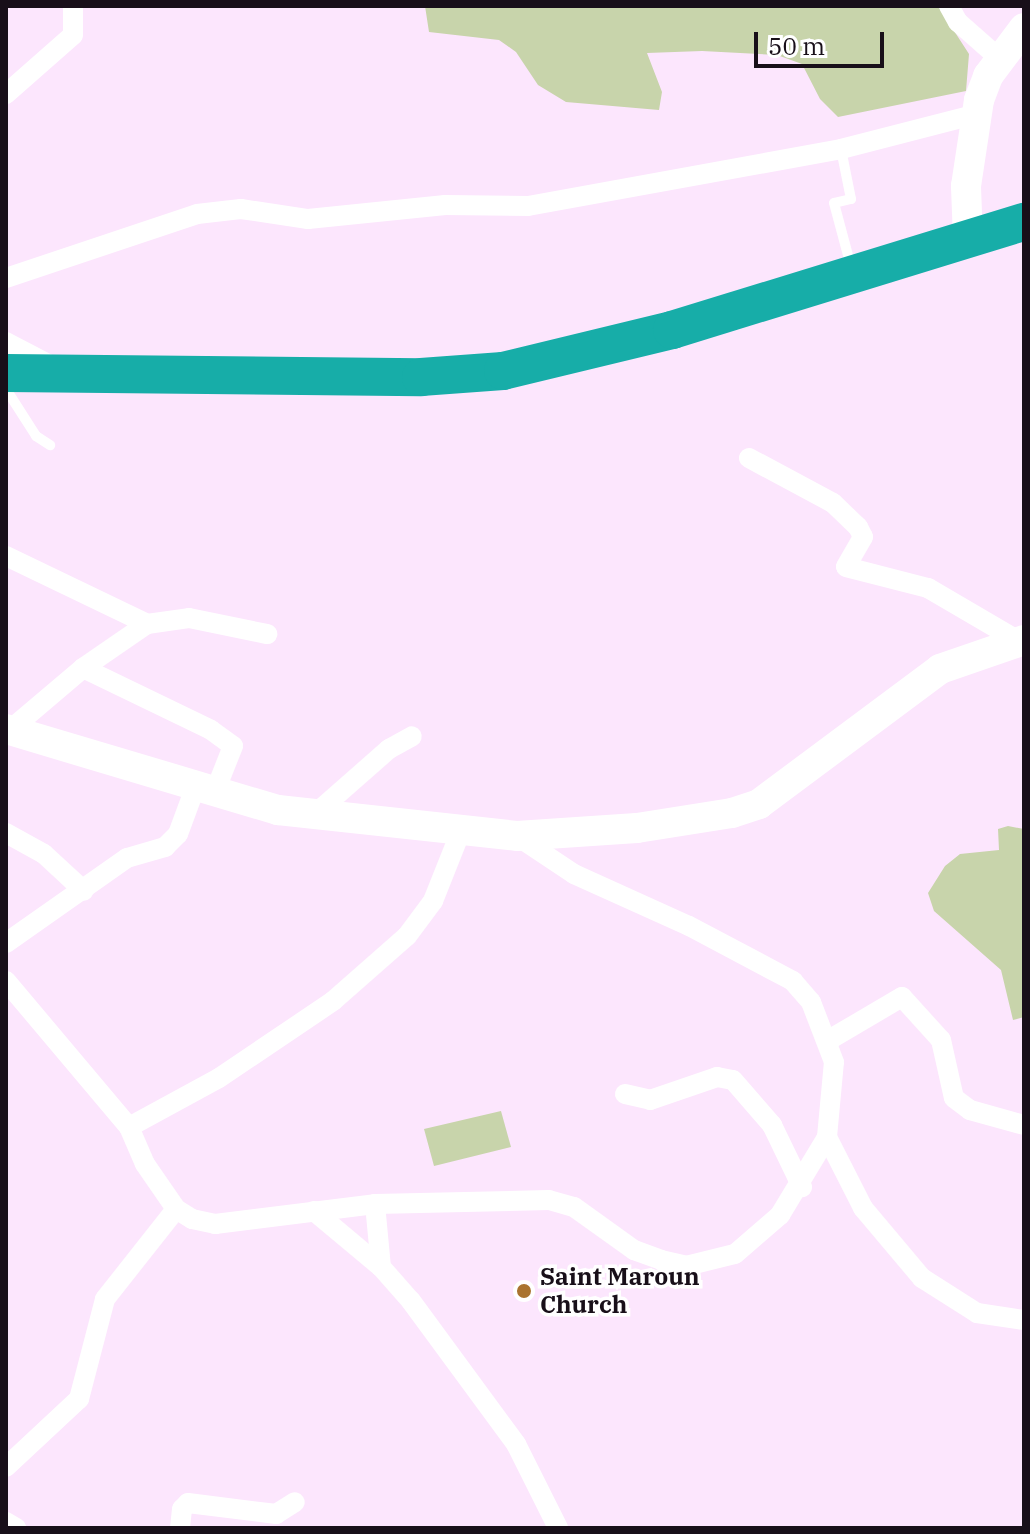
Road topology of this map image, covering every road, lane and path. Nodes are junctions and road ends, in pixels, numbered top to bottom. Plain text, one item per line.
1 (73, 6) edge
2 (949, 6) edge
3 (1024, 28) edge
4 (1000, 59) junction
5 (6, 94) edge
6 (977, 114) junction
7 (841, 149) junction
8 (1024, 222) edge
9 (968, 239) junction
10 (853, 274) junction
11 (6, 278) edge
12 (6, 342) edge
13 (6, 373) edge
14 (72, 376) junction
15 (6, 389) edge
16 (50, 445) dead end
17 (749, 458) dead end
18 (6, 556) edge
19 (147, 624) junction
20 (267, 634) dead end
21 (1021, 642) edge
22 (83, 668) junction
23 (8, 730) edge
24 (412, 736) dead end
25 (205, 791) junction
26 (315, 814) junction
27 (462, 828) junction
28 (6, 833) edge
29 (517, 836) junction
30 (84, 891) junction
31 (6, 943) edge
32 (6, 981) edge
33 (827, 1041) junction
34 (625, 1094) dead end
35 (1024, 1125) edge
36 (129, 1127) junction
37 (827, 1137) junction
38 (802, 1187) junction
39 (375, 1204) junction
40 (176, 1209) junction
41 (314, 1211) junction
42 (381, 1267) junction
43 (1024, 1320) edge
44 (6, 1467) edge
45 (295, 1502) dead end
46 (6, 1522) edge
47 (16, 1528) edge
48 (180, 1528) edge
49 (558, 1528) edge

1 - 5 street
2 - 4 street
3 - 4 street
4 - 6 street
6 - 7 street
6 - 9 street
7 - 10 lane
7 - 11 street
8 - 9 highway
9 - 10 highway
10 - 14 highway
12 - 14 street
13 - 14 highway
15 - 16 lane
17 - 21 street
18 - 19 street
19 - 20 street
19 - 22 street
21 - 29 street
22 - 23 street
22 - 25 street
23 - 25 street
24 - 26 street
25 - 26 street
25 - 30 street
26 - 27 street
27 - 29 street
27 - 36 street
28 - 30 street
29 - 33 street
30 - 31 street
32 - 36 street
33 - 35 street
33 - 37 street
34 - 38 street
36 - 40 street
37 - 38 street
37 - 43 street
38 - 39 street
39 - 41 street
39 - 42 street
40 - 41 street
40 - 44 street
41 - 42 street
42 - 49 street
45 - 48 street
46 - 47 street

